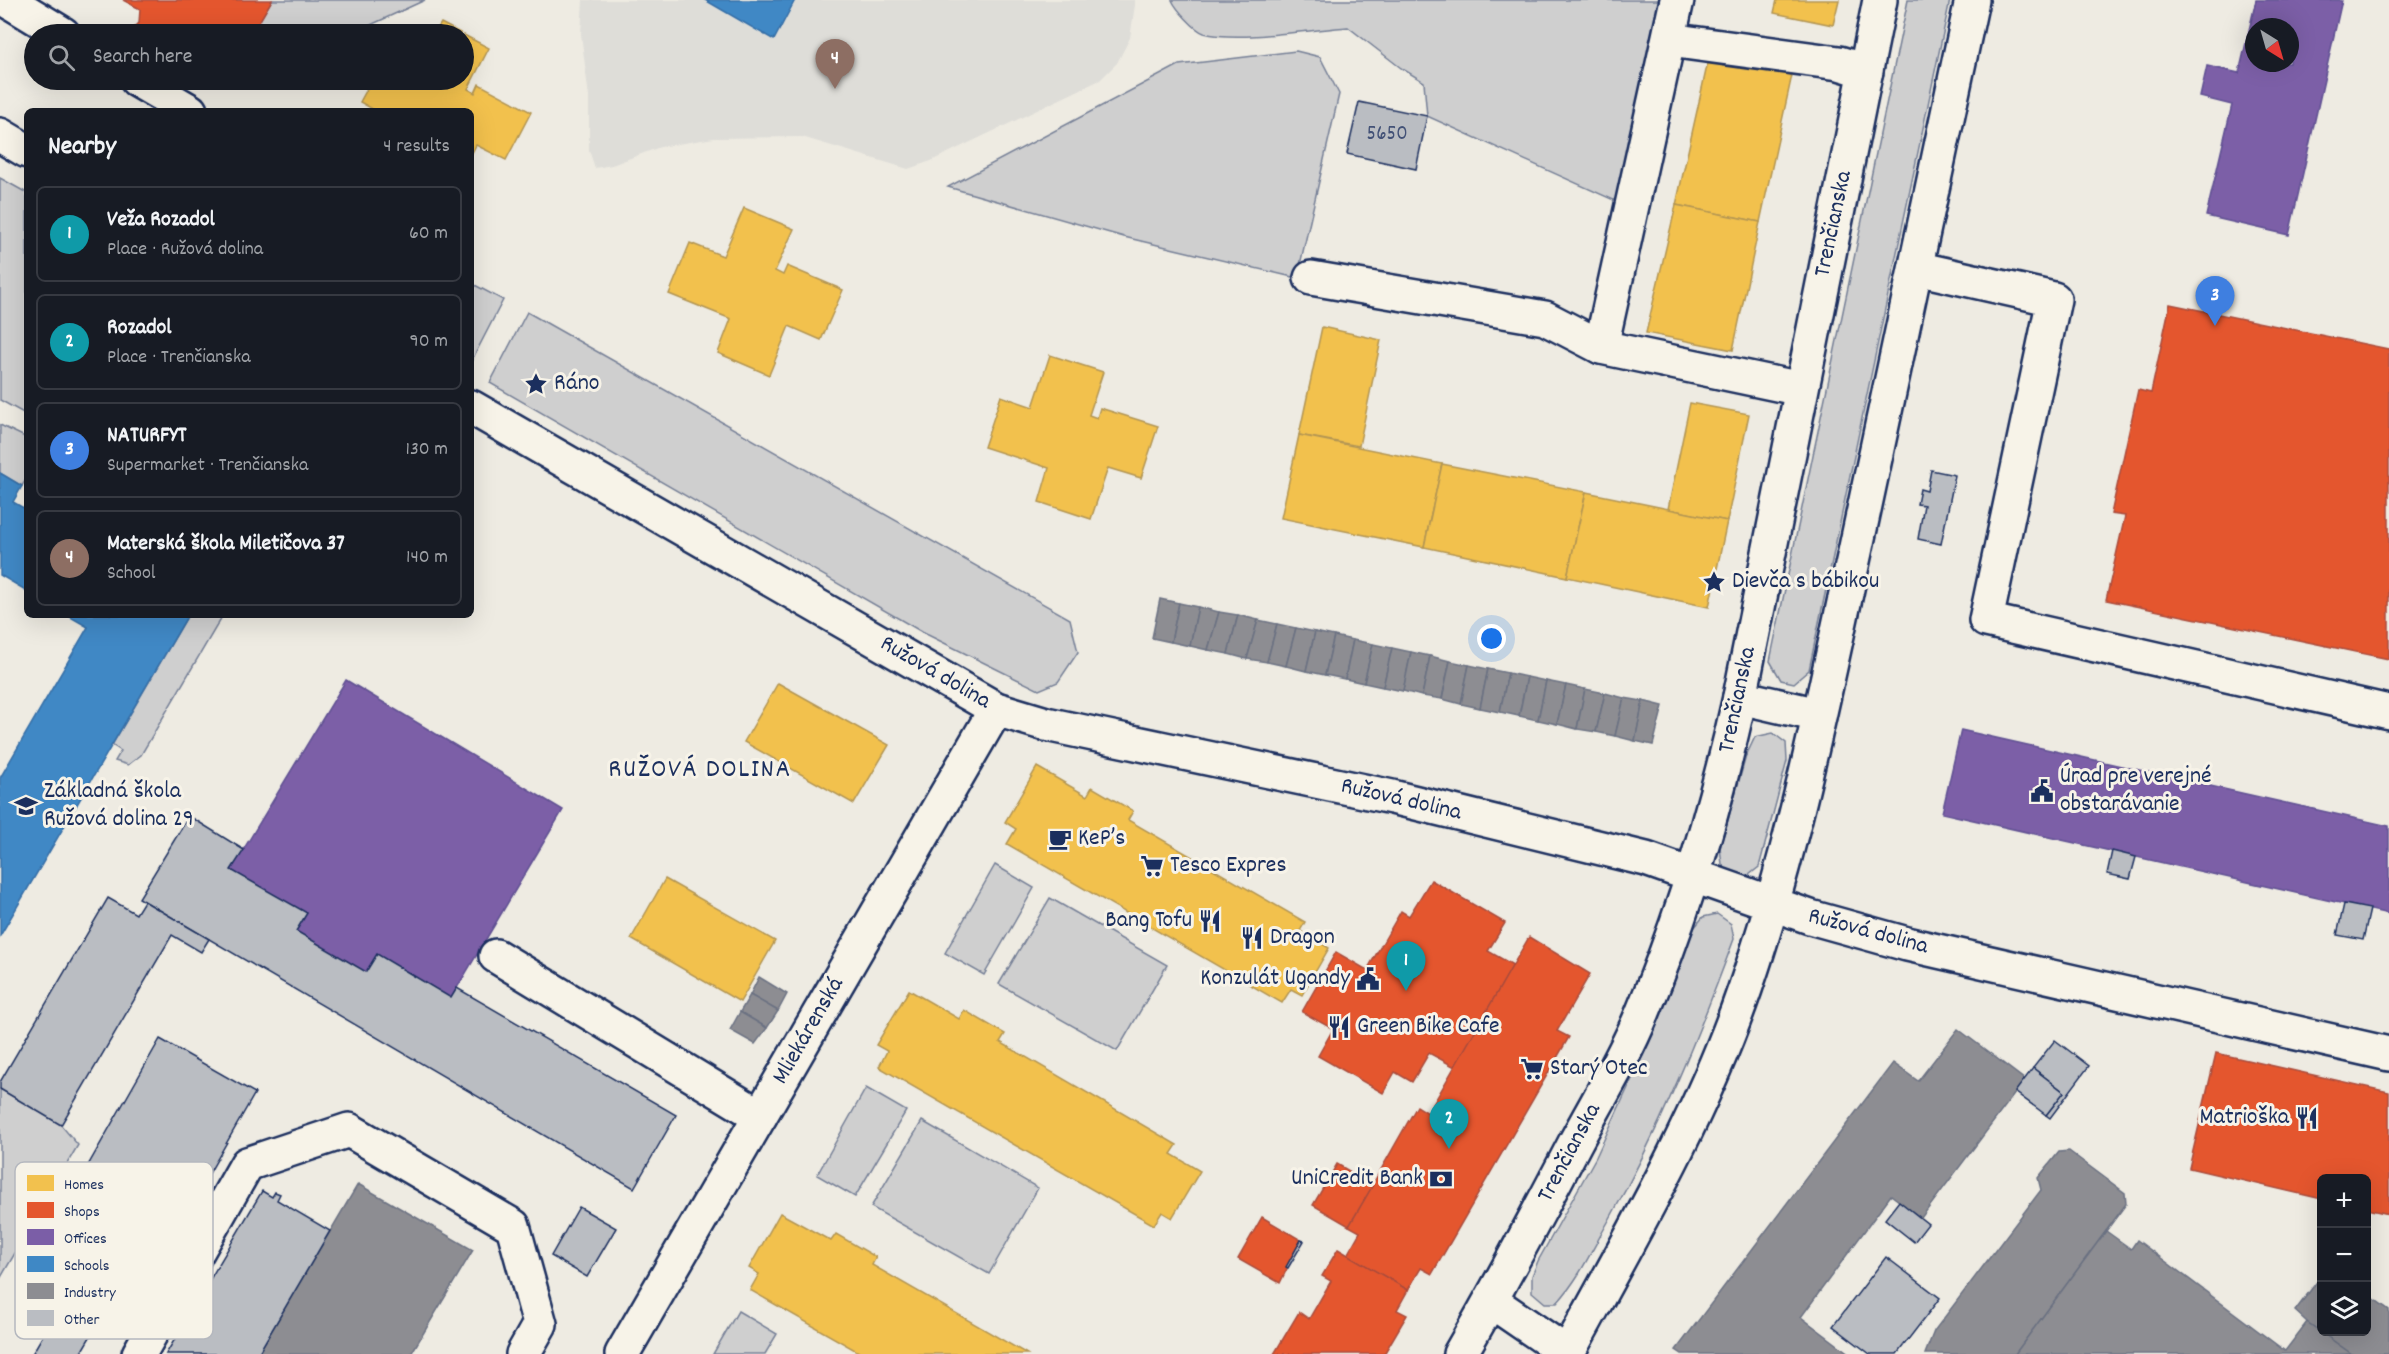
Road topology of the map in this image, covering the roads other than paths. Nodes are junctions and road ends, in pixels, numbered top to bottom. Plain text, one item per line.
1 (7, 0) edge
2 (1677, 0) edge
3 (1880, 0) edge
4 (1972, 0) edge
5 (47, 24) edge
6 (1669, 40) junction
7 (1866, 71) junction
8 (154, 90) edge
9 (185, 108) edge
10 (0, 135) edge
11 (24, 149) edge
12 (1916, 268) junction
13 (1311, 278) dead end
14 (1600, 347) junction
15 (1800, 389) junction
16 (474, 408) edge
17 (1740, 698) junction
18 (996, 709) junction
19 (2389, 712) edge
20 (1819, 715) junction
21 (1693, 875) junction
22 (1772, 904) junction
23 (495, 956) dead end
24 (2389, 1054) edge
25 (760, 1116) junction
26 (213, 1224) edge
27 (1491, 1302) junction
28 (148, 1339) edge
29 (139, 1354) edge
30 (523, 1354) edge
31 (622, 1354) edge
32 (1460, 1354) edge
33 (1567, 1354) edge

1 - 5 street
2 - 6 street
3 - 7 street, Trenčianska
4 - 12 street
6 - 7 street
6 - 14 street
7 - 15 street, Trenčianska
8 - 9 street
10 - 11 street
12 - 19 street
12 - 20 street
13 - 14 street
14 - 15 street
15 - 17 street, Trenčianska
16 - 18 street, Ružová dolina
17 - 20 street
17 - 21 street, Trenčianska
18 - 21 street, Ružová dolina
18 - 25 street, Mliekárenská
20 - 22 street
21 - 22 street, Ružová dolina
21 - 27 street, Trenčianska
22 - 24 street, Ružová dolina
22 - 33 street
23 - 25 street
25 - 31 street, Mliekárenská
26 - 30 street
27 - 32 street, Trenčianska
27 - 33 street
28 - 29 street

